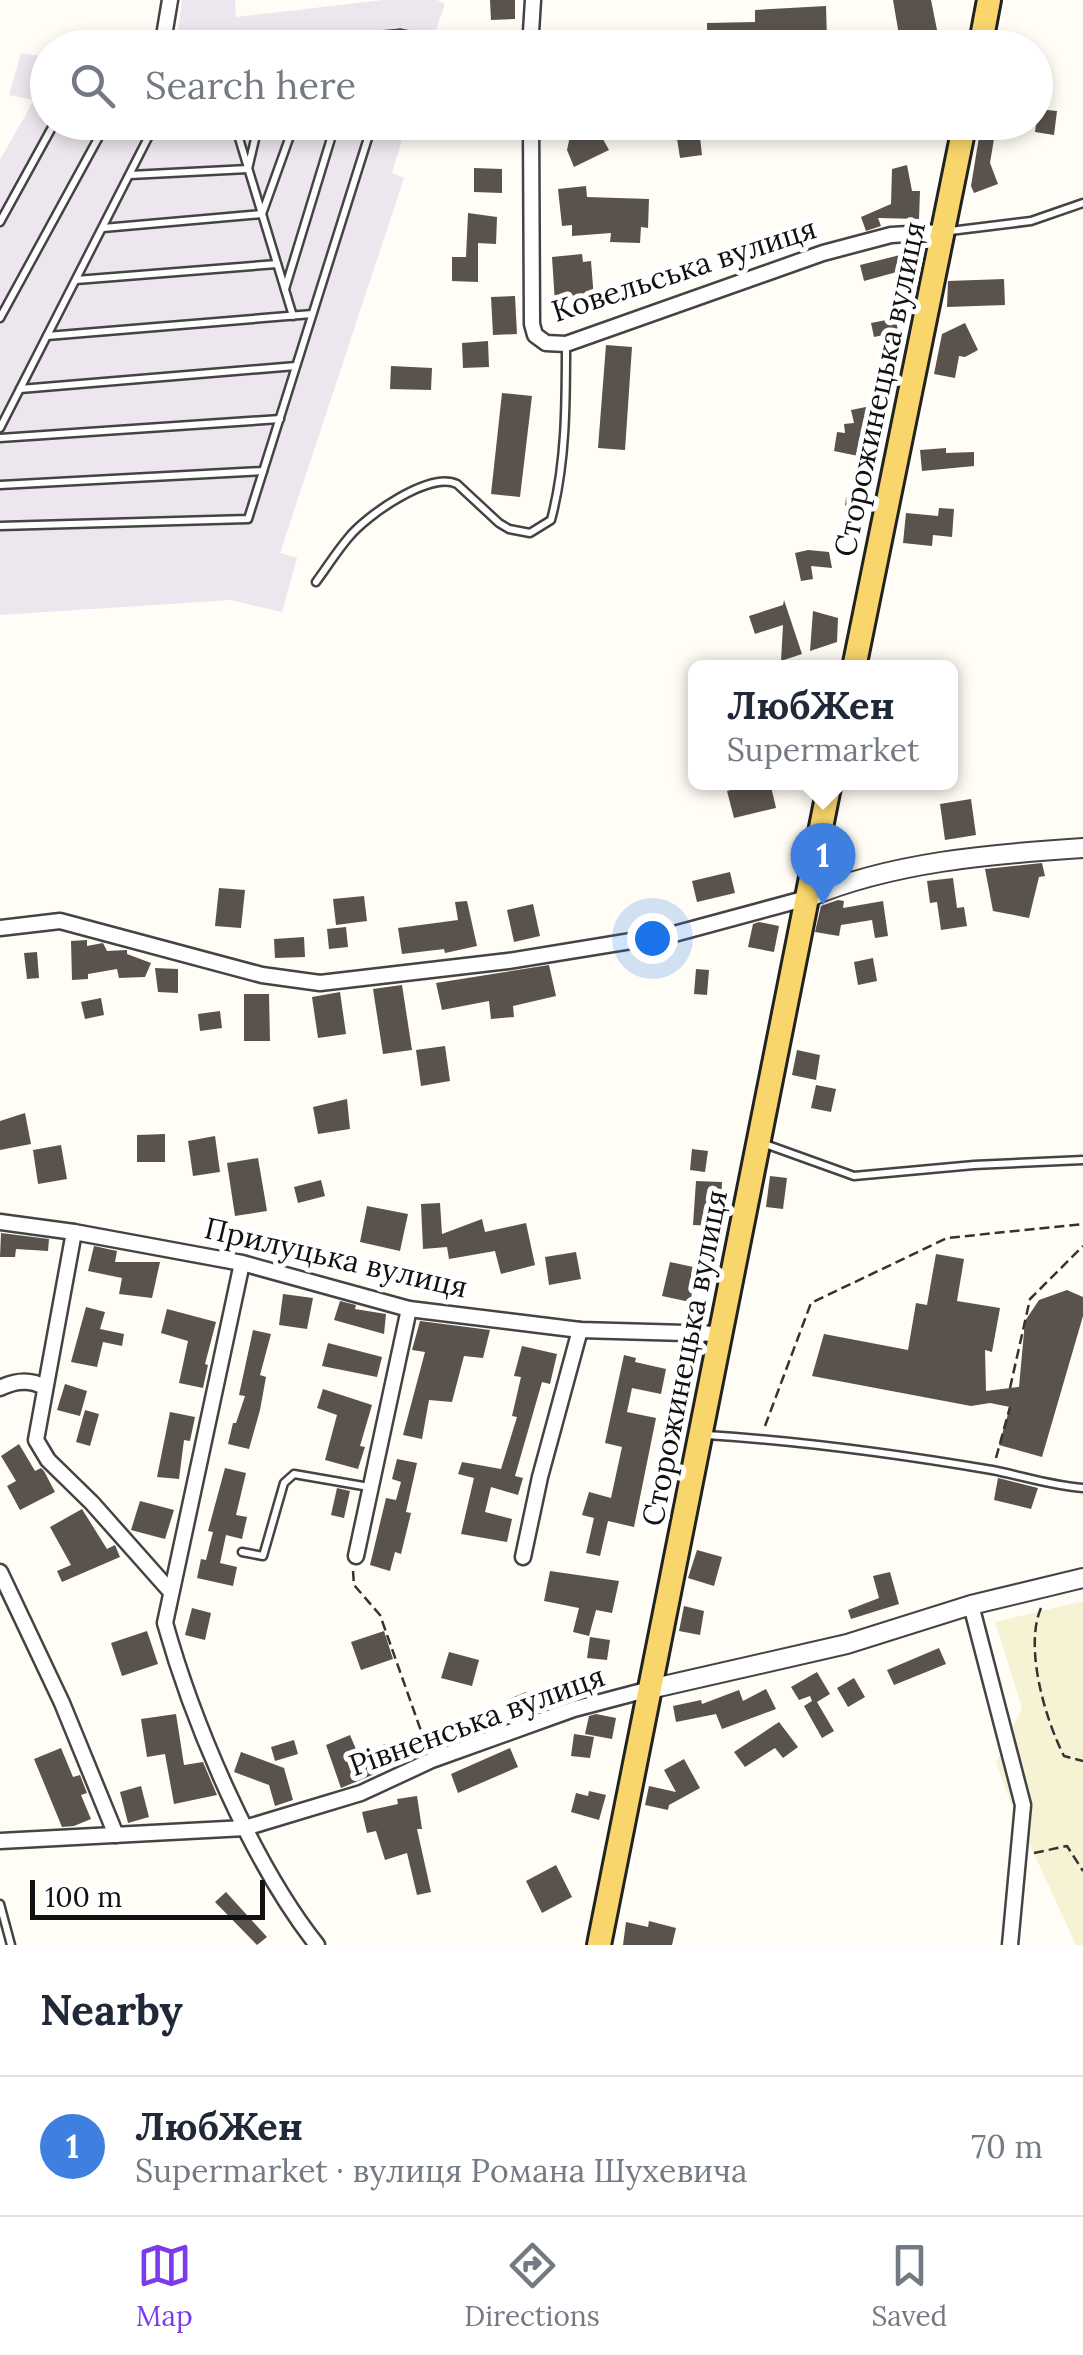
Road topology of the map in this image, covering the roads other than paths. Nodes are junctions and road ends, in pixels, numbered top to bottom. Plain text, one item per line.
1 (170, 0) edge
2 (533, 0) edge
3 (990, 0) edge
4 (165, 30) edge
5 (531, 30) edge
6 (984, 30) edge
7 (45, 140) edge
8 (97, 140) edge
9 (147, 140) edge
10 (239, 140) edge
11 (254, 140) edge
12 (289, 140) edge
13 (331, 140) edge
14 (366, 140) edge
15 (531, 140) edge
16 (961, 140) edge
17 (248, 169) junction
18 (130, 175) junction
19 (1083, 203) edge
20 (262, 214) junction
21 (0, 222) edge
22 (102, 228) junction
23 (943, 232) junction
24 (277, 264) junction
25 (76, 280) junction
26 (285, 289) junction
27 (312, 314) junction
28 (293, 316) junction
29 (0, 318) edge
30 (46, 336) junction
31 (566, 344) junction
32 (296, 366) junction
33 (20, 388) junction
34 (280, 418) junction
35 (0, 428) edge
36 (0, 438) edge
37 (263, 471) junction
38 (0, 486) edge
39 (0, 526) edge
40 (316, 582) dead end
41 (856, 660) edge
42 (828, 790) edge
43 (1083, 848) edge
44 (806, 898) junction
45 (0, 928) edge
46 (759, 1142) junction
47 (1083, 1160) edge
48 (0, 1222) edge
49 (74, 1232) junction
50 (242, 1263) junction
51 (409, 1310) junction
52 (580, 1330) junction
53 (721, 1334) junction
54 (44, 1387) junction
55 (0, 1388) edge
56 (700, 1434) junction
57 (371, 1487) junction
58 (1083, 1488) edge
59 (242, 1552) dead end
60 (356, 1556) road end
61 (523, 1557) dead end
62 (0, 1572) edge
63 (1083, 1578) edge
64 (172, 1592) junction
65 (971, 1605) junction
66 (650, 1689) junction
67 (245, 1828) junction
68 (116, 1835) junction
69 (0, 1841) edge
70 (0, 1904) edge
71 (12, 1945) edge
72 (317, 1945) edge
73 (599, 1945) edge
74 (1010, 1945) edge

1 - 4 street
2 - 5 street
3 - 6 main road
7 - 21 lane
8 - 29 lane
9 - 18 lane
10 - 17 lane
11 - 17 lane
12 - 20 lane
13 - 26 lane
14 - 27 lane
15 - 31 street, Ковельська вулиця
16 - 23 main road, Сторожинецька вулиця
17 - 18 lane
17 - 20 lane
18 - 22 lane
19 - 23 lane
20 - 22 lane
20 - 24 lane
22 - 25 lane
23 - 31 street, Ковельська вулиця
23 - 41 main road, Сторожинецька вулиця
24 - 25 lane
24 - 26 lane
25 - 30 lane
26 - 28 lane
27 - 28 lane
27 - 32 lane
28 - 30 lane
30 - 33 lane
31 - 40 lane
32 - 33 lane
32 - 34 lane
33 - 35 lane
34 - 36 lane
34 - 37 lane
37 - 38 lane
37 - 39 lane
42 - 44 main road, Сторожинецька вулиця
43 - 44 street
44 - 45 street
44 - 46 main road, Сторожинецька вулиця
46 - 47 lane
46 - 53 main road, Сторожинецька вулиця
48 - 49 street, Прилуцька вулиця
49 - 50 street, Прилуцька вулиця
49 - 54 street
50 - 51 street, Прилуцька вулиця
50 - 64 street
51 - 52 street, Прилуцька вулиця
51 - 57 street
52 - 53 street, Прилуцька вулиця
52 - 61 street
53 - 56 main road, Сторожинецька вулиця
54 - 55 street
54 - 64 street
56 - 58 lane
56 - 66 main road, Сторожинецька вулиця
57 - 59 lane
57 - 60 street
62 - 68 street
63 - 65 street, Рівненська вулиця
64 - 67 street
65 - 66 street, Рівненська вулиця
65 - 74 street
66 - 67 street, Рівненська вулиця
66 - 73 main road, Сторожинецька вулиця
67 - 68 street, Рівненська вулиця
67 - 72 street
68 - 69 street, Рівненська вулиця
70 - 71 lane

